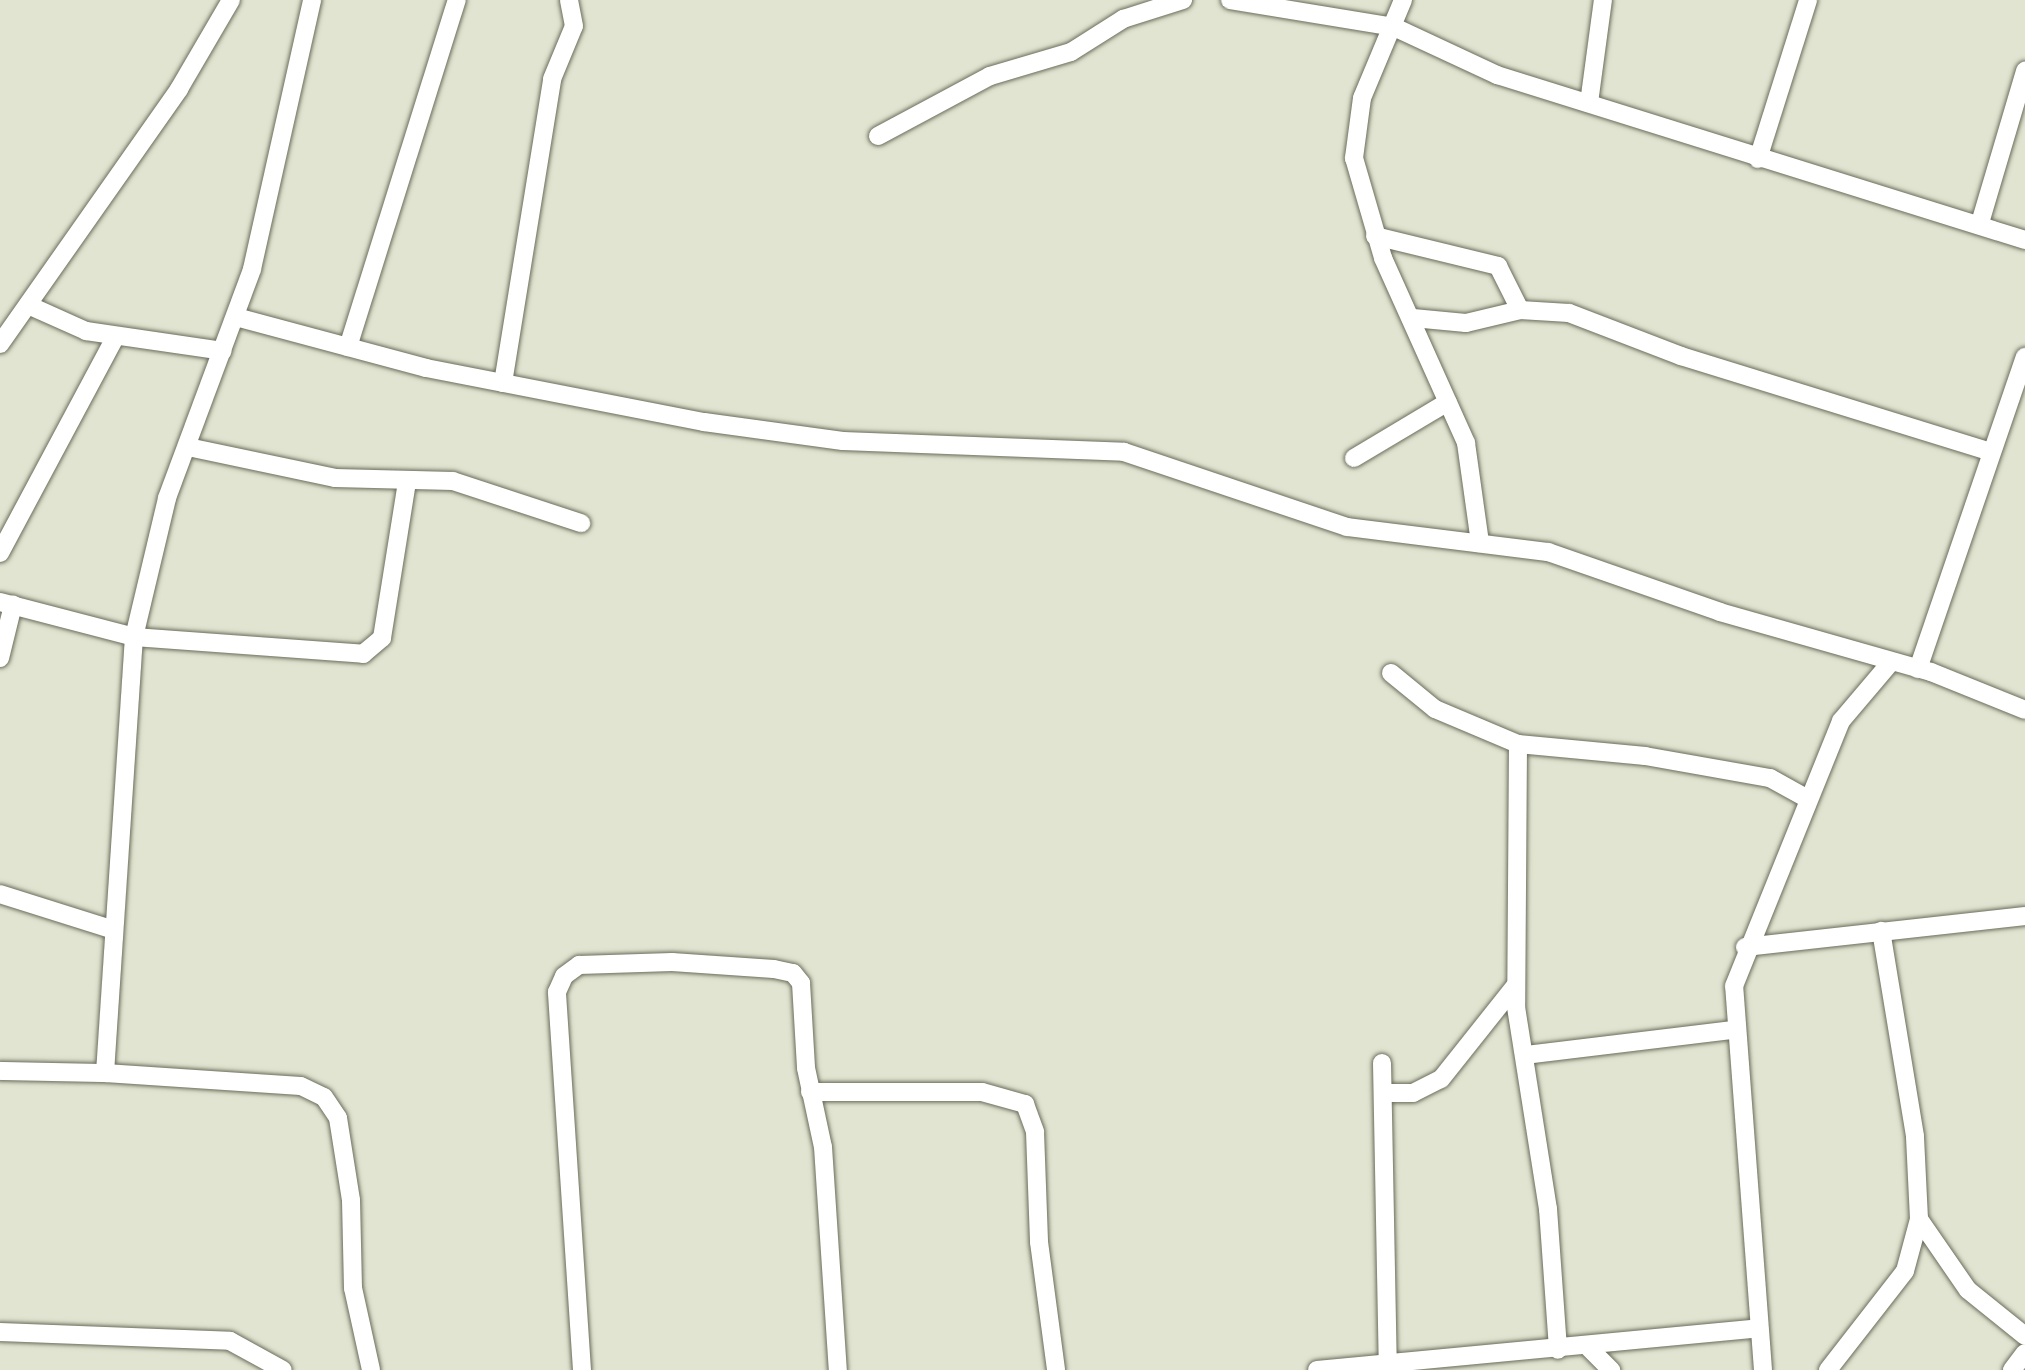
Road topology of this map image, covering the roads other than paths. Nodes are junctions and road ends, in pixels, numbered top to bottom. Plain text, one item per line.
1 (312, 0) edge
2 (457, 0) edge
3 (569, 0) edge
4 (1183, 0) edge
5 (1230, 0) edge
6 (1404, 0) edge
7 (1603, 0) edge
8 (1808, 0) edge
9 (223, 2) edge
10 (1394, 27) junction
11 (2025, 71) edge
12 (1589, 103) junction
13 (878, 136) dead end
14 (1758, 158) junction
15 (1980, 223) junction
16 (1375, 236) junction
17 (2025, 240) edge
18 (28, 305) junction
19 (1520, 310) junction
20 (236, 317) junction
21 (1414, 318) junction
22 (116, 336) junction
23 (0, 344) edge
24 (348, 347) junction
25 (224, 351) junction
26 (2025, 357) edge
27 (504, 383) junction
28 (1448, 402) junction
29 (188, 447) junction
30 (1992, 452) junction
31 (1354, 458) dead end
32 (407, 482) junction
33 (581, 523) dead end
34 (1480, 543) junction
35 (0, 553) edge
36 (6, 603) edge
37 (134, 637) junction
38 (0, 658) edge
39 (1891, 662) junction
40 (1918, 669) junction
41 (1391, 673) dead end
42 (2025, 710) edge
43 (1518, 744) junction
44 (1808, 799) junction
45 (0, 894) edge
46 (2025, 916) edge
47 (111, 929) junction
48 (1882, 931) junction
49 (1745, 947) junction
50 (1516, 986) junction
51 (1732, 1030) junction
52 (1525, 1055) junction
53 (1382, 1063) dead end
54 (0, 1070) edge
55 (104, 1073) junction
56 (810, 1092) junction
57 (1383, 1092) junction
58 (1919, 1219) junction
59 (1759, 1328) junction
60 (0, 1332) edge
61 (2025, 1336) edge
62 (1588, 1347) junction
63 (1558, 1350) junction
64 (2025, 1353) edge
65 (1388, 1362) junction
66 (282, 1370) edge
67 (371, 1370) edge
68 (582, 1370) edge
69 (838, 1370) edge
70 (1056, 1370) edge
71 (1317, 1370) edge
72 (1610, 1370) edge
73 (1763, 1370) edge
74 (1828, 1370) edge
75 (2012, 1370) edge

1 - 20 street
2 - 24 street
3 - 27 street
4 - 13 street
5 - 10 street
6 - 10 street
7 - 12 street
8 - 14 street
9 - 18 street
10 - 12 street
10 - 16 street
11 - 15 street
12 - 14 street
14 - 15 street
15 - 17 street
16 - 19 street
16 - 21 street
18 - 22 street
18 - 23 street
19 - 21 street
19 - 30 street
20 - 24 street
20 - 25 street
21 - 28 street
22 - 25 street
22 - 35 street
24 - 27 street
25 - 29 street
26 - 30 street
27 - 34 street
28 - 31 street
28 - 34 street
29 - 32 street
29 - 37 street
30 - 40 street
32 - 33 street
32 - 37 street
34 - 39 street
36 - 37 street
36 - 38 street
37 - 47 street
39 - 40 street
39 - 44 street
40 - 42 street
41 - 43 street
43 - 44 street
43 - 50 street
44 - 49 street
45 - 47 street
46 - 48 street
47 - 55 street
48 - 49 street
48 - 58 street
49 - 51 street
50 - 52 street
50 - 57 street
51 - 52 street
51 - 59 street
52 - 63 street
53 - 57 street
54 - 55 street
55 - 67 street
56 - 68 street
56 - 69 street
56 - 70 street
57 - 65 street
58 - 61 street
58 - 74 street
59 - 62 street
59 - 73 street
60 - 66 street
62 - 63 street
62 - 72 street
63 - 65 street
64 - 75 street
65 - 71 street

